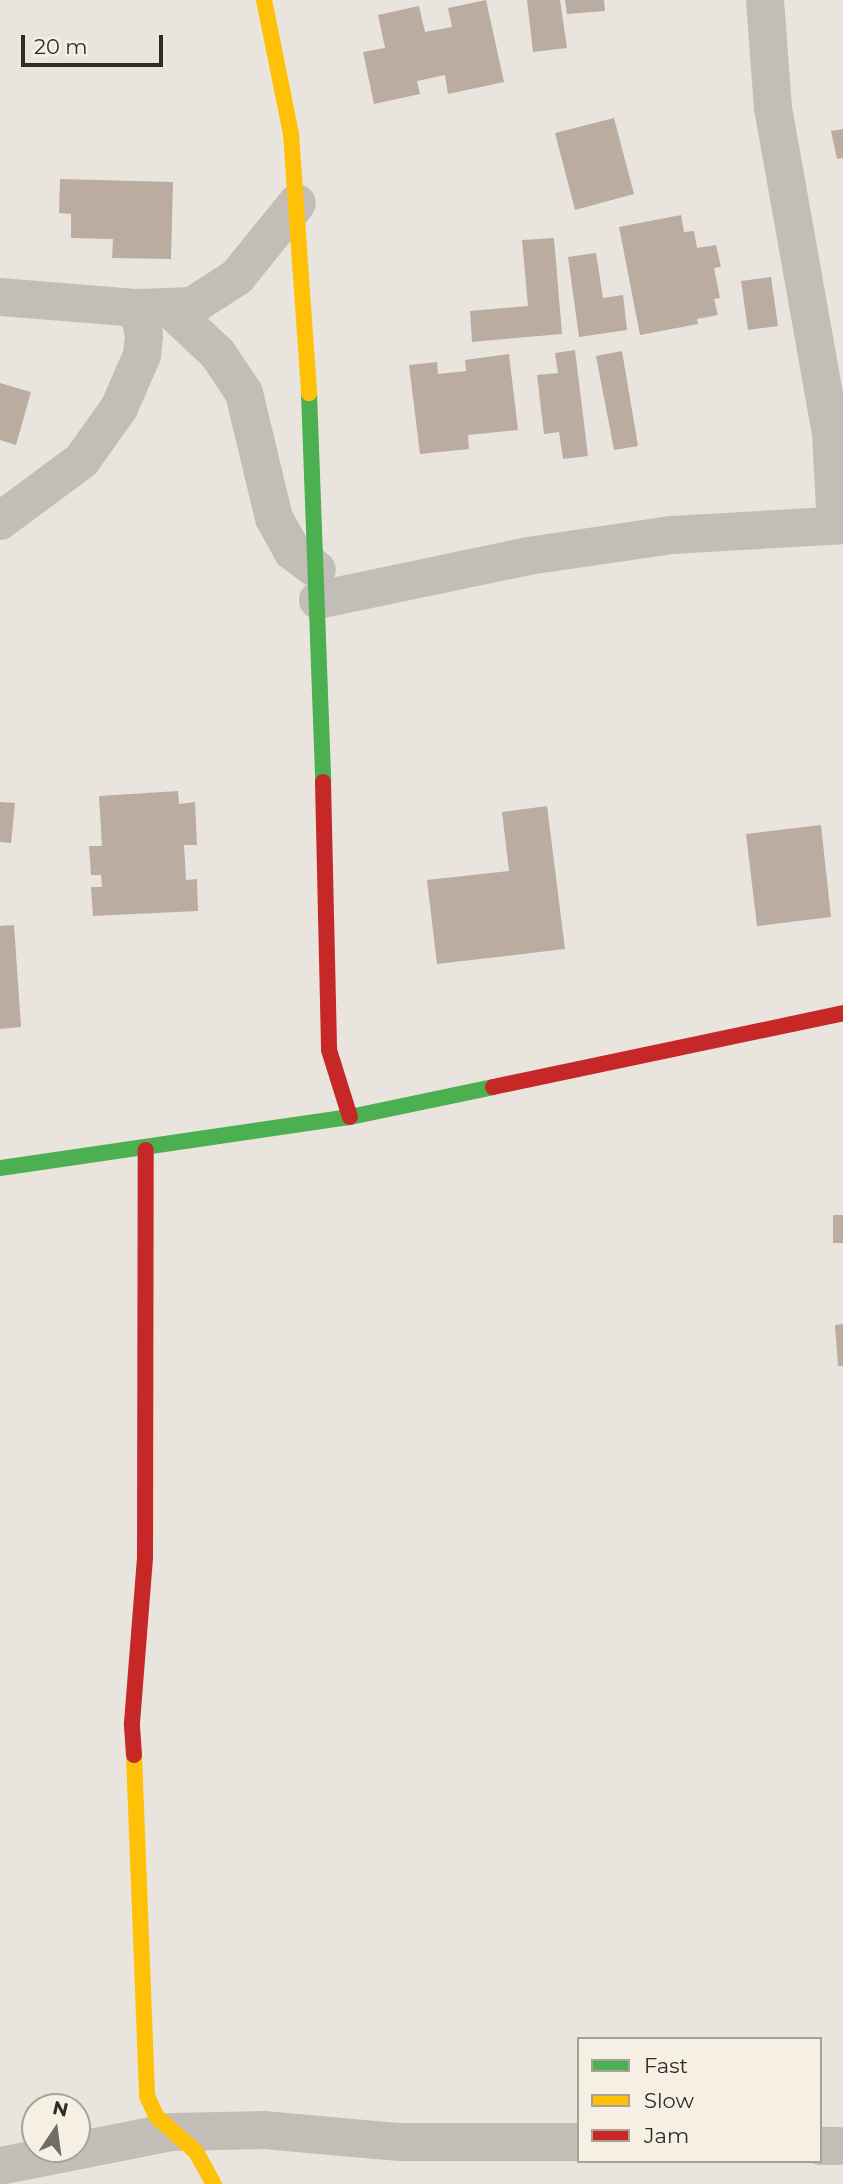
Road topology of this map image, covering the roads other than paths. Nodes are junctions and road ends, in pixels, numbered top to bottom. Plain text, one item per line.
1 (264, 0) edge
2 (765, 0) edge
3 (297, 203) junction
4 (0, 297) edge
5 (153, 308) junction
6 (0, 521) edge
7 (839, 525) edge
8 (317, 585) junction
9 (843, 1013) edge
10 (350, 1117) junction
11 (146, 1150) junction
12 (0, 1168) edge
13 (171, 2132) junction
14 (577, 2142) edge
15 (0, 2166) edge
16 (214, 2184) edge

1 - 3 street
2 - 7 street
3 - 5 street
3 - 8 street
4 - 5 street
5 - 6 street
5 - 8 street
7 - 8 street
8 - 10 street
9 - 10 street
10 - 11 street
11 - 12 street
11 - 13 street
13 - 14 street
13 - 15 street
13 - 16 street

